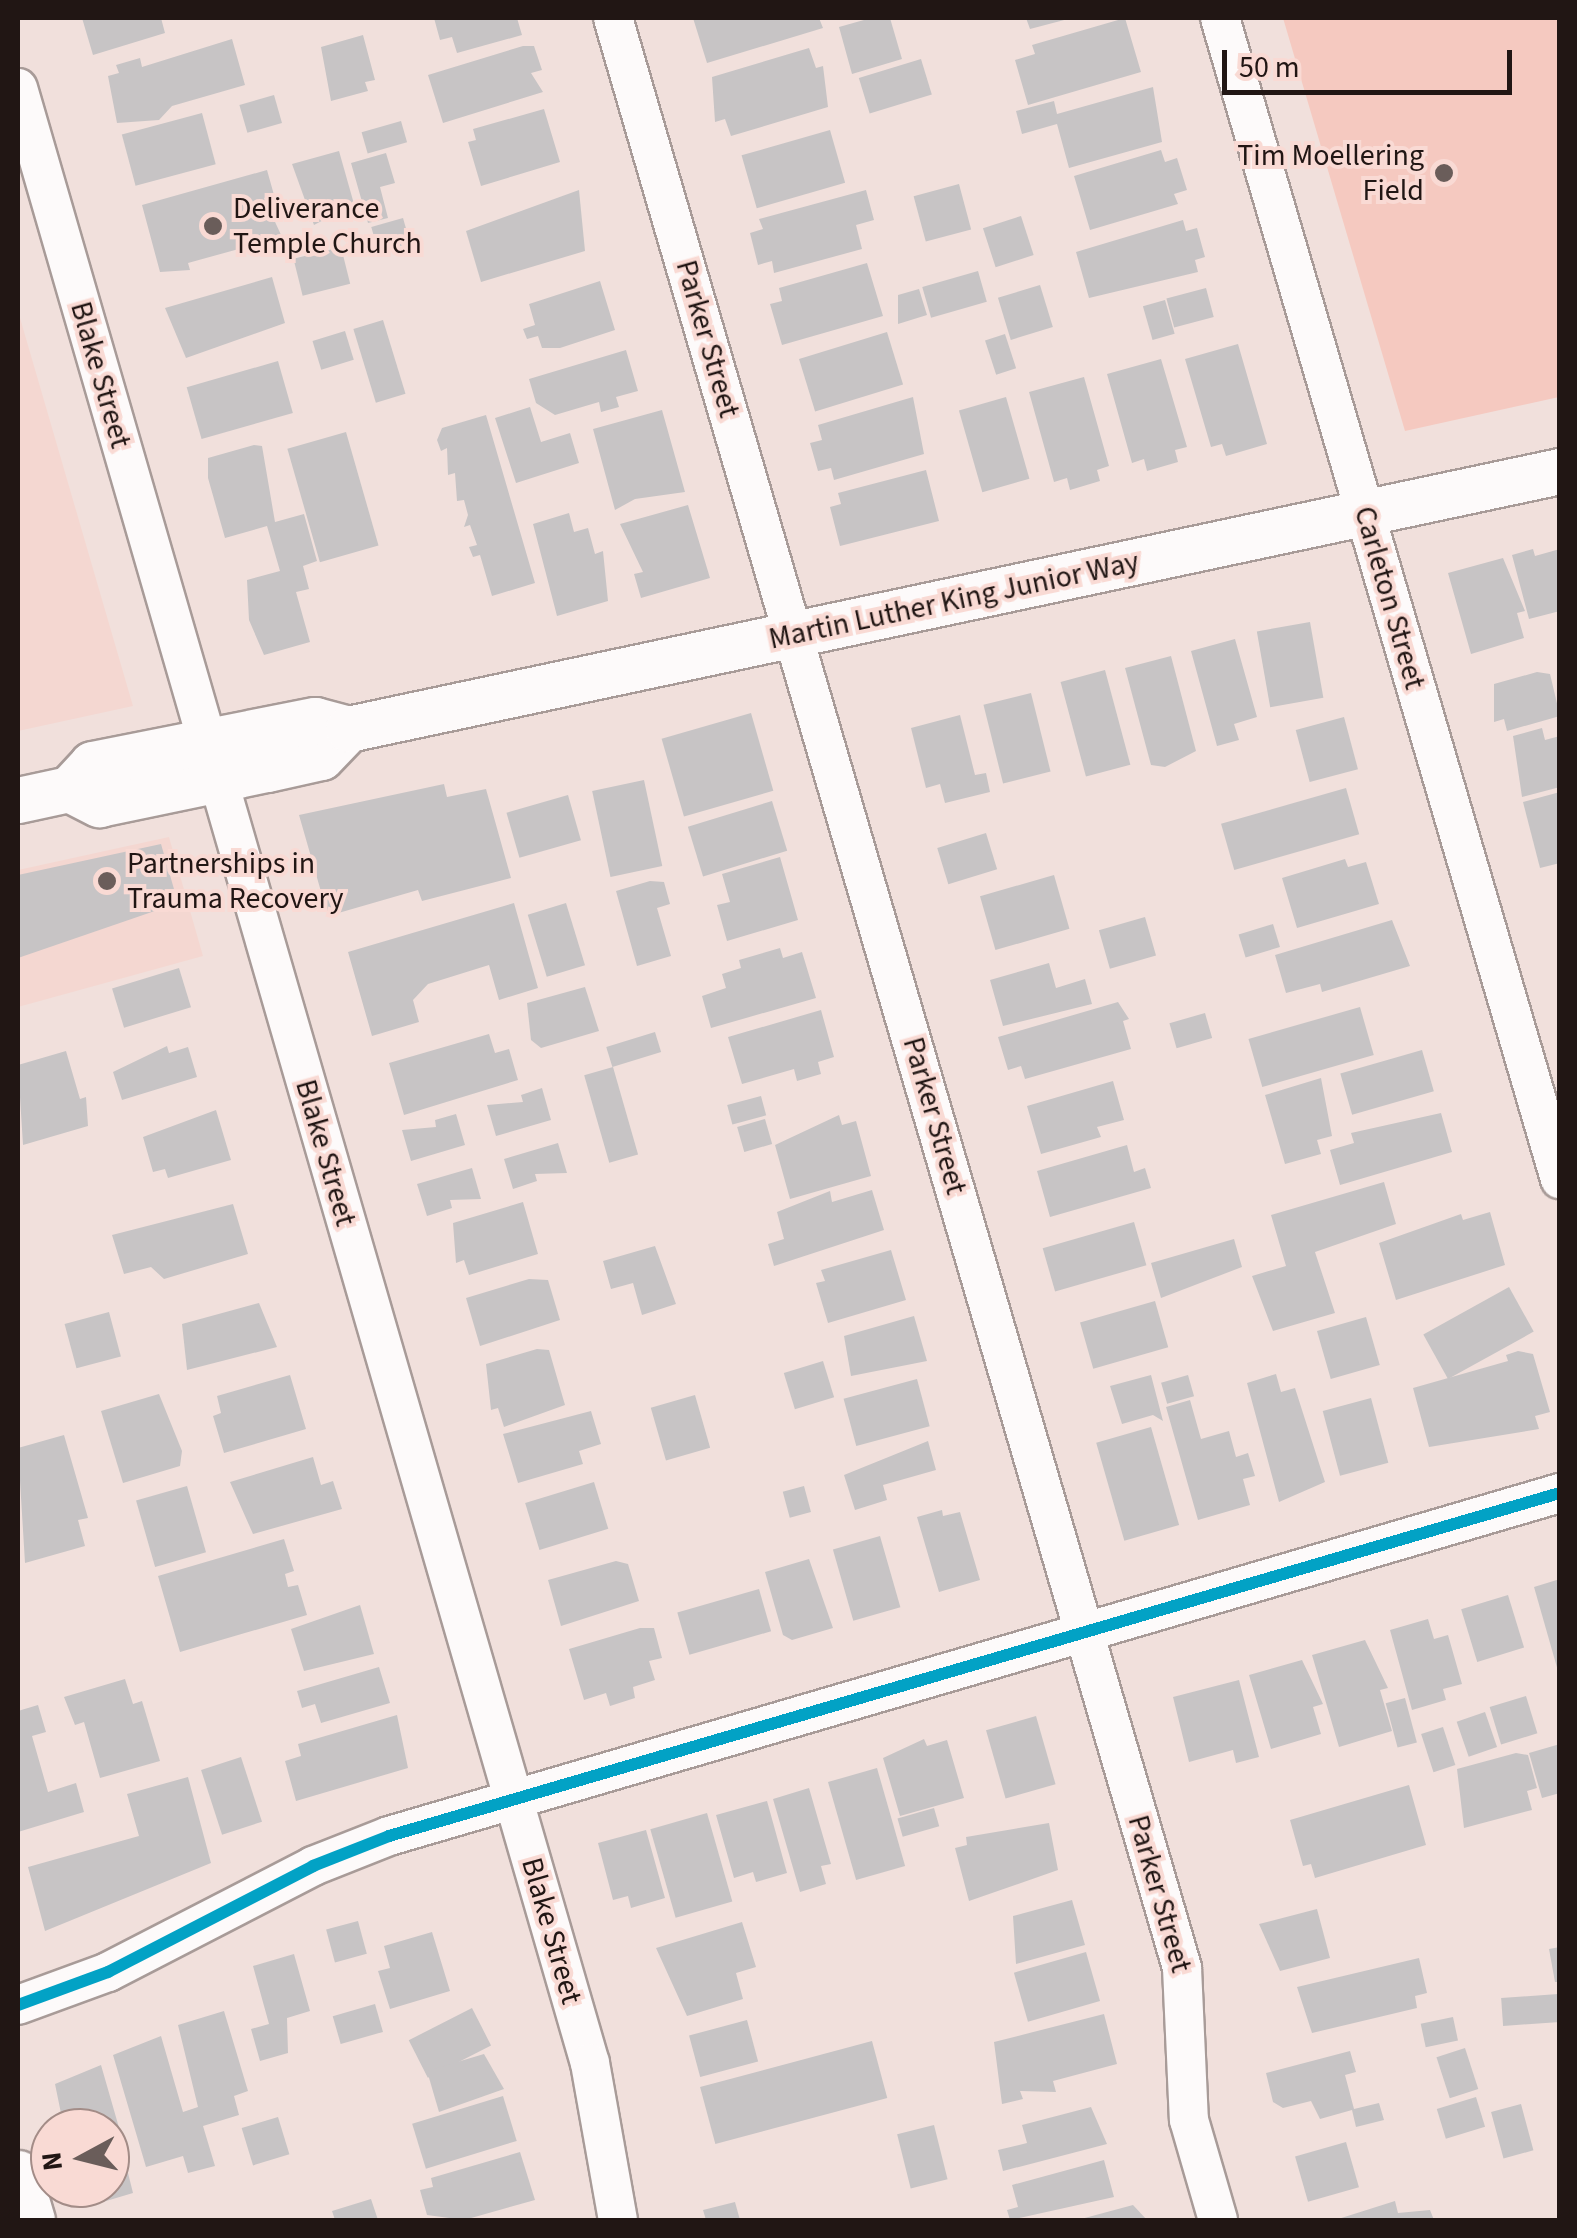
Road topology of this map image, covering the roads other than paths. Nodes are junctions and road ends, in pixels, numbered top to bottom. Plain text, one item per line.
1 (613, 18) edge
2 (1220, 18) edge
3 (18, 88) edge
4 (1560, 471) edge
5 (1365, 514) junction
6 (794, 635) junction
7 (210, 761) junction
8 (18, 800) edge
9 (1560, 1179) edge
10 (1560, 1494) edge
11 (1084, 1633) junction
12 (512, 1799) junction
13 (18, 2006) edge
14 (18, 2173) edge
15 (32, 2220) edge
16 (618, 2220) edge
17 (1218, 2220) edge

1 - 6 street, Parker Street
2 - 5 street, Carleton Street
3 - 7 street, Blake Street
4 - 5 street, Martin Luther King Junior Way
5 - 6 street, Martin Luther King Junior Way
5 - 9 street, Carleton Street
6 - 7 street, Martin Luther King Junior Way
6 - 11 street, Parker Street
7 - 8 street, Martin Luther King Junior Way
7 - 12 street, Blake Street
10 - 11 street
11 - 12 street
11 - 17 street, Parker Street
12 - 13 street
12 - 16 street, Blake Street
14 - 15 street

